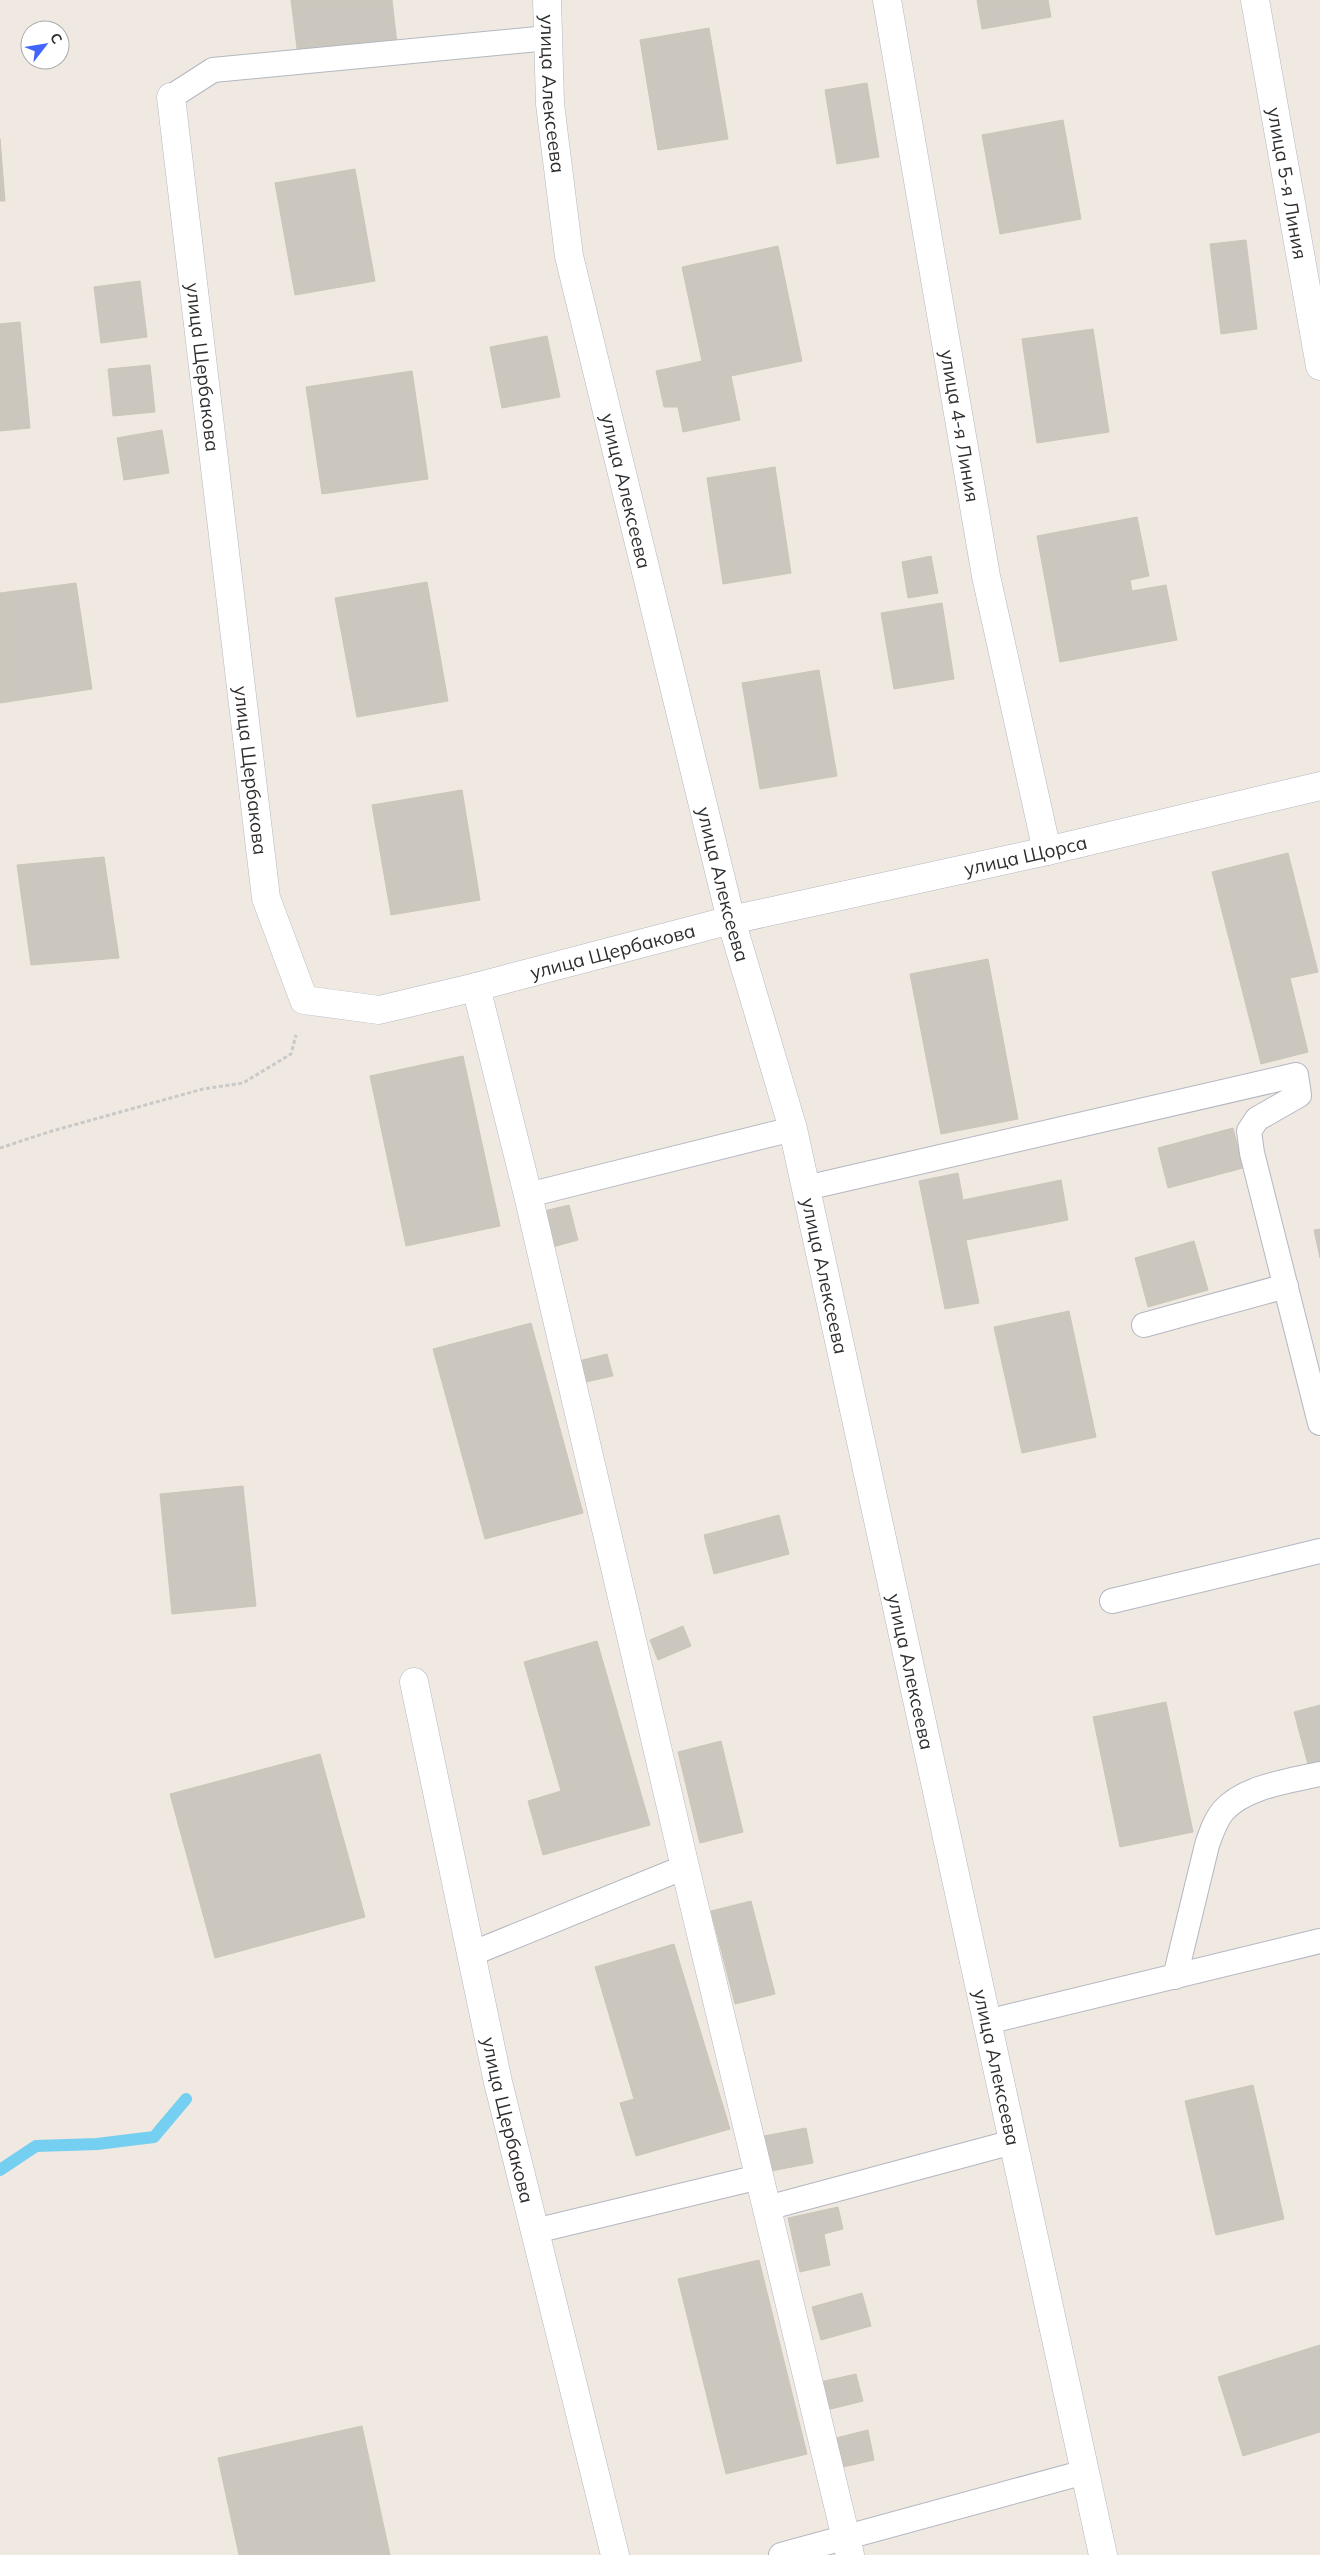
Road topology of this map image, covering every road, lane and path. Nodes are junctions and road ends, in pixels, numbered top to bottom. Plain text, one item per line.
1 (547, 0) edge
2 (887, 0) edge
3 (1255, 0) edge
4 (548, 38) junction
5 (171, 97) joint
6 (1320, 366) edge
7 (1320, 786) edge
8 (1047, 851) junction
9 (731, 920) junction
10 (476, 987) junction
11 (304, 1000) junction
12 (793, 1128) junction
13 (0, 1148) edge
14 (806, 1188) junction
15 (528, 1196) junction
16 (1286, 1286) junction
17 (1144, 1325) dead end
18 (1320, 1423) edge
19 (1320, 1552) edge
20 (1112, 1602) dead end
21 (414, 1682) dead end
22 (1320, 1774) edge
23 (684, 1868) junction
24 (1320, 1941) edge
25 (471, 1954) junction
26 (1175, 1977) junction
27 (987, 2022) junction
28 (1013, 2142) junction
29 (759, 2177) junction
30 (767, 2208) junction
31 (535, 2231) junction
32 (1085, 2472) junction
33 (848, 2546) edge
34 (615, 2555) edge
35 (781, 2555) edge
36 (1103, 2555) edge

1 - 4 street, улица Алексеева
2 - 8 street, улица 4-я Линия
3 - 6 street, улица 5-я Линия
4 - 5 lane
4 - 9 street, улица Алексеева
5 - 11 street, улица Щербакова
7 - 8 street, улица Щорса
8 - 9 street, улица Щорса
9 - 10 street, улица Щербакова
9 - 12 street, улица Алексеева
10 - 11 street, улица Щербакова
10 - 15 street
11 - 13 path
12 - 14 street, улица Алексеева
12 - 15 lane
14 - 16 lane
14 - 27 street, улица Алексеева
15 - 23 street
16 - 17 lane
16 - 18 lane
19 - 20 lane
21 - 25 street, улица Щербакова
22 - 26 lane
23 - 25 lane
23 - 29 street
24 - 26 lane
25 - 31 street, улица Щербакова
26 - 27 lane
27 - 28 street, улица Алексеева
28 - 30 lane
28 - 32 street, улица Алексеева
29 - 30 street
29 - 31 lane
30 - 33 street
31 - 34 street, улица Щербакова
32 - 33 lane
32 - 36 street, улица Алексеева
33 - 35 lane

